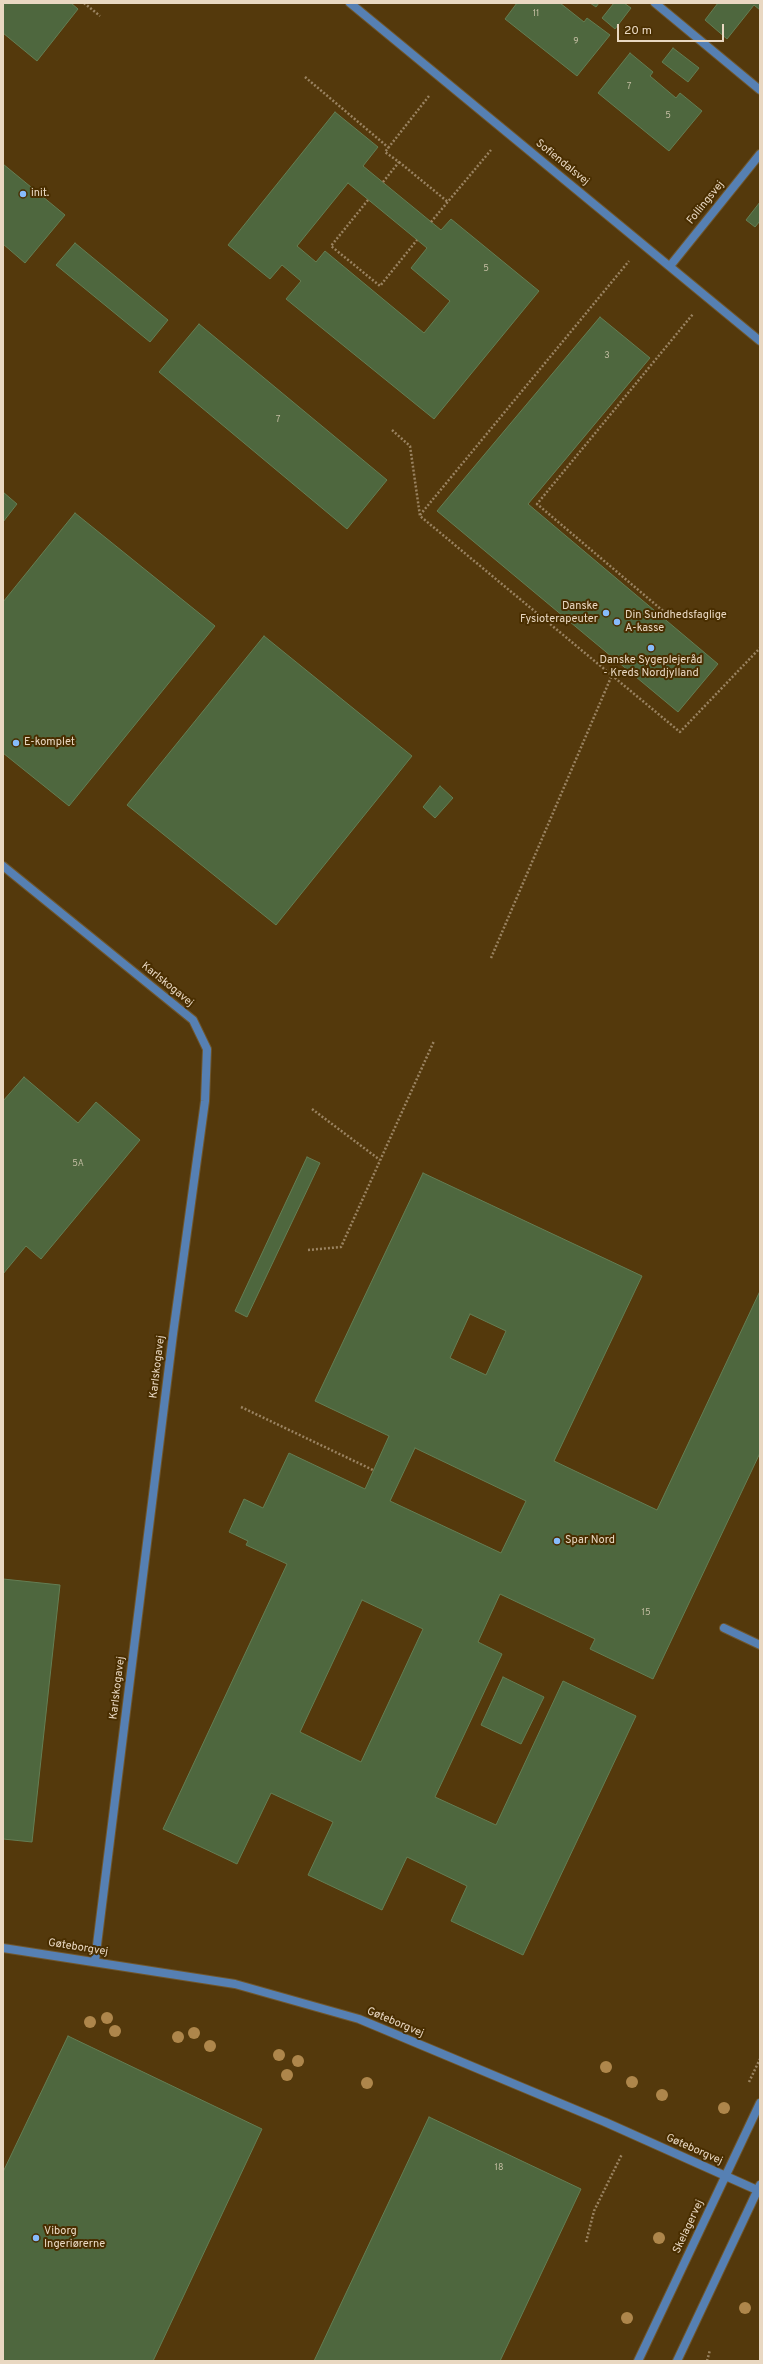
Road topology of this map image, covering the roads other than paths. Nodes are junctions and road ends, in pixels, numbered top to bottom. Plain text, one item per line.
1 (350, 3) edge
2 (655, 3) edge
3 (760, 90) edge
4 (760, 154) edge
5 (670, 266) junction
6 (760, 341) edge
7 (3, 866) edge
8 (724, 1628) dead end
9 (760, 1645) edge
10 (3, 1948) edge
11 (96, 1961) junction
12 (760, 2103) edge
13 (726, 2176) junction
14 (759, 2187) edge
15 (638, 2361) edge
16 (676, 2361) edge

1 - 5 street, Sofiendalsvej
2 - 3 street
4 - 5 street, Follingsvej
5 - 6 street, Sofiendalsvej
7 - 11 street, Karlskogavej
8 - 9 street
10 - 11 street, Gøteborgvej
11 - 13 street, Gøteborgvej
12 - 13 street, Skelagervej
13 - 14 street, Gøteborgvej
13 - 15 street, Skelagervej
14 - 16 street

